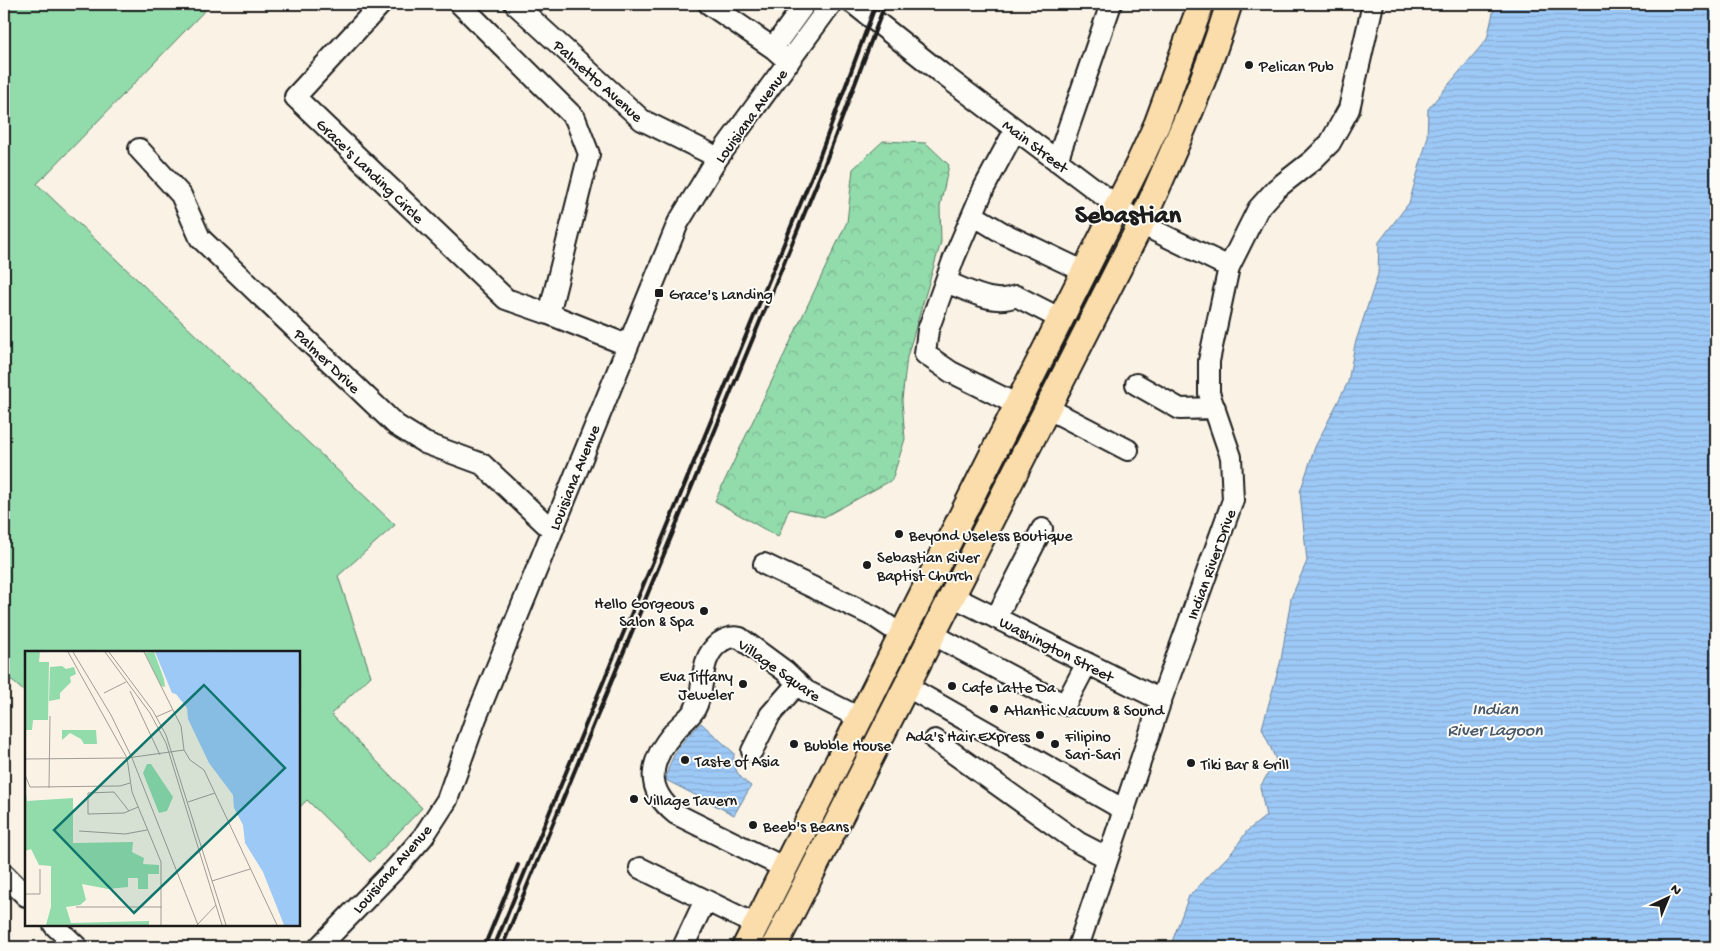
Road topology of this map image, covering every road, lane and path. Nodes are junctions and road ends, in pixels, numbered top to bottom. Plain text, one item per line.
1 (381, 4) edge
2 (460, 4) edge
3 (515, 4) edge
4 (710, 4) edge
5 (797, 4) edge
6 (831, 4) edge
7 (854, 4) edge
8 (1111, 4) edge
9 (1201, 4) edge
10 (1229, 4) edge
11 (1373, 4) edge
12 (773, 48) junction
13 (788, 62) junction
14 (1015, 130) junction
15 (139, 149) dead end
16 (717, 159) junction
17 (1057, 161) junction
18 (1118, 207) junction
19 (973, 215) junction
20 (1140, 224) junction
21 (1229, 267) junction
22 (1085, 272) junction
23 (946, 282) junction
24 (549, 314) junction
25 (1062, 319) junction
26 (627, 345) junction
27 (1136, 384) dead end
28 (1018, 405) junction
29 (1047, 408) junction
30 (1215, 408) junction
31 (1128, 450) dead end
32 (1042, 529) dead end
33 (552, 530) junction
34 (948, 544) junction
35 (764, 564) dead end
36 (952, 596) junction
37 (996, 618) junction
38 (932, 634) junction
39 (902, 635) junction
40 (1086, 663) junction
41 (798, 683) junction
42 (907, 684) junction
43 (1162, 700) junction
44 (860, 718) junction
45 (935, 740) dead end
46 (752, 751) dead end
47 (1124, 810) junction
48 (1108, 858) junction
49 (640, 868) dead end
50 (784, 868) junction
51 (4, 874) edge
52 (25, 895) edge
53 (705, 900) junction
54 (756, 925) junction
55 (55, 926) edge
56 (77, 947) edge
57 (319, 947) edge
58 (683, 947) edge
59 (745, 947) edge
60 (774, 947) edge
61 (1078, 947) edge

1 - 24 street, Grace's Landing Circle
2 - 24 street
3 - 16 street, Palmetto Avenue
4 - 12 street
5 - 12 street
6 - 13 street, Louisiana Avenue
7 - 14 street, Main Street
8 - 17 street
9 - 18 main road
10 - 20 main road
11 - 21 street, Indian River Drive
12 - 13 street
13 - 16 street, Louisiana Avenue
14 - 17 street, Main Street
14 - 19 street
15 - 33 street, Palmer Drive
16 - 26 street, Louisiana Avenue
17 - 18 street, Main Street
18 - 20 street, Main Street
18 - 22 main road
19 - 22 street
19 - 23 street
20 - 21 street, Main Street
20 - 29 main road
21 - 30 street, Indian River Drive
22 - 25 main road
23 - 25 street
23 - 28 street
24 - 26 street, Grace's Landing Circle
25 - 28 main road
26 - 33 street, Louisiana Avenue
27 - 30 street
28 - 34 main road
29 - 31 street
29 - 36 main road
30 - 43 street, Indian River Drive
32 - 37 street
33 - 57 street, Louisiana Avenue
34 - 36 main road
34 - 39 main road
35 - 39 street
36 - 37 street, Washington Street
36 - 38 main road
37 - 40 street, Washington Street
38 - 40 street
38 - 42 main road
39 - 42 main road
39 - 44 main road
40 - 43 street, Washington Street
41 - 44 street, Village Square
41 - 46 street
41 - 50 street, Village Square
42 - 47 street
42 - 60 main road
43 - 47 street, Indian River Drive
44 - 50 main road
45 - 48 street
47 - 48 street, Indian River Drive
48 - 61 street, Indian River Drive
49 - 53 street
50 - 54 main road
51 - 52 street
53 - 54 street
53 - 58 street
54 - 59 main road
55 - 56 street

